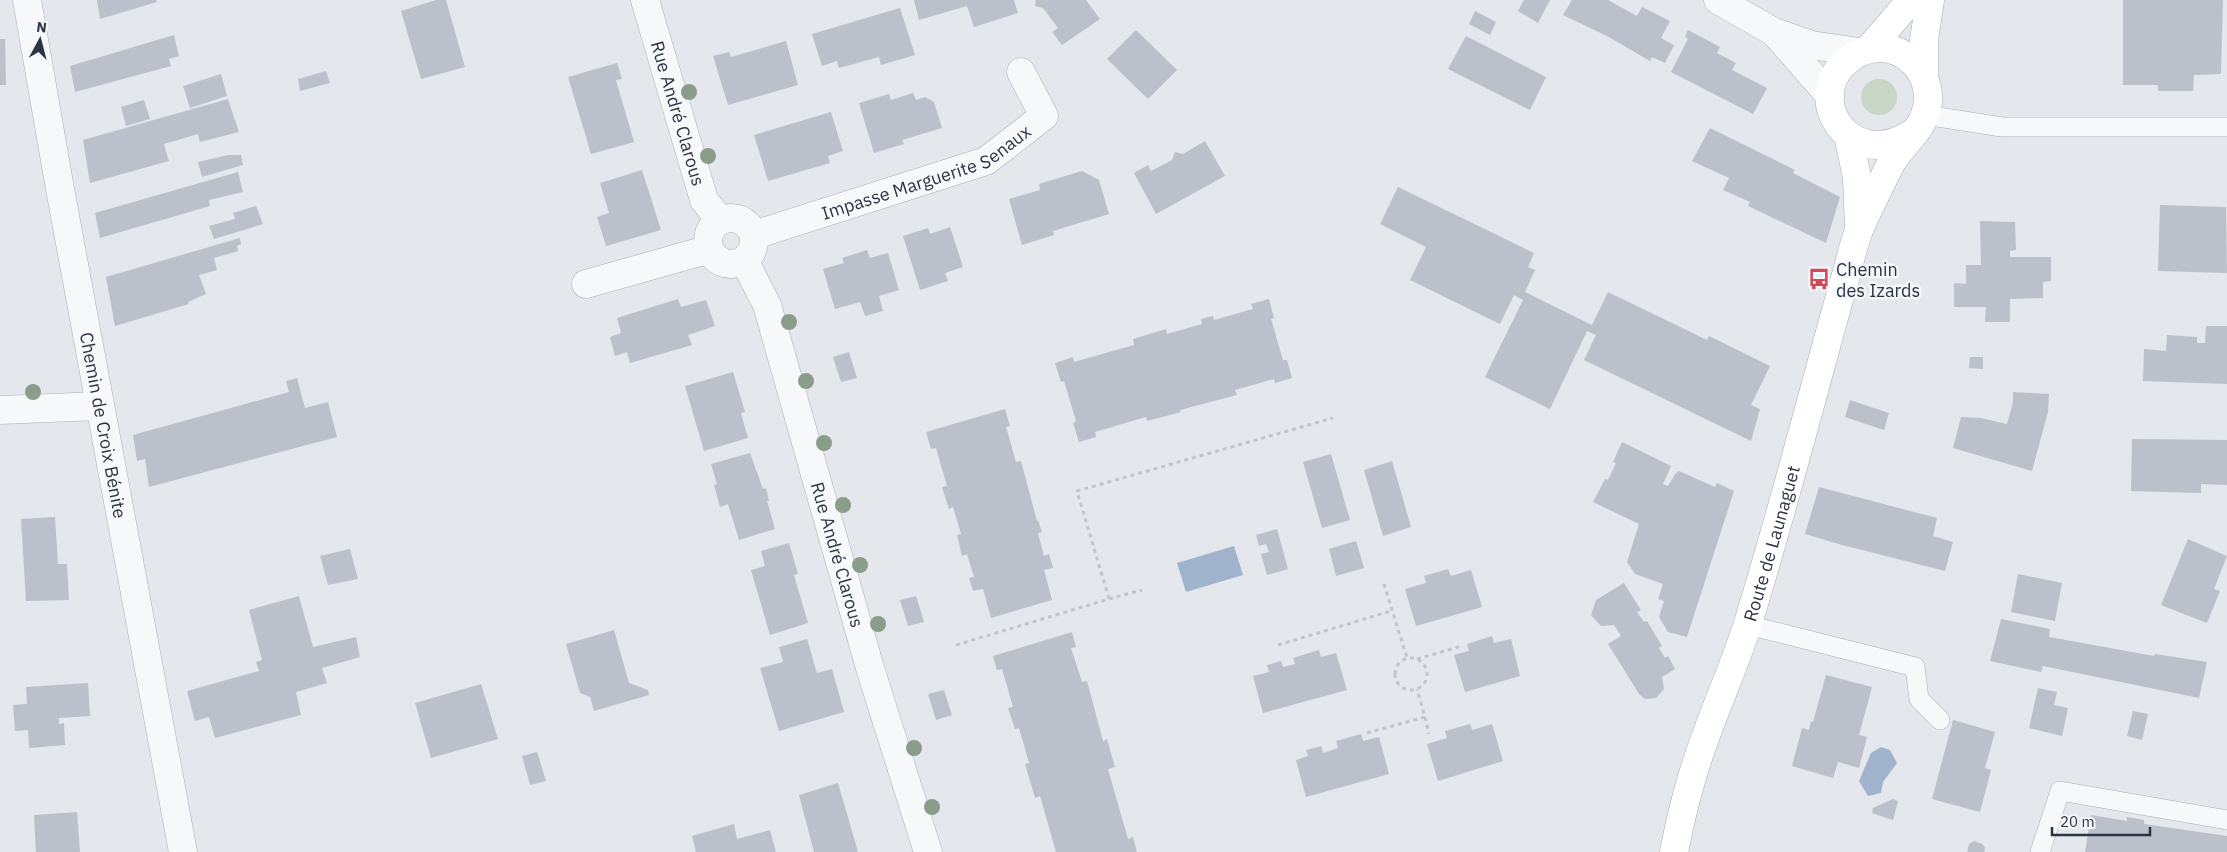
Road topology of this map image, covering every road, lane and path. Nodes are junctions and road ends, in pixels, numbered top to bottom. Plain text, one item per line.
1 (27, 0) edge
2 (645, 0) edge
3 (1718, 0) edge
4 (1911, 0) edge
5 (1930, 0) edge
6 (1774, 32) junction
7 (1864, 51) junction
8 (1021, 72) dead end
9 (1924, 78) junction
10 (1830, 96) junction
11 (1918, 125) junction
12 (2227, 127) edge
13 (1848, 135) junction
14 (720, 220) junction
15 (1859, 232) junction
16 (754, 235) junction
17 (710, 250) junction
18 (744, 260) junction
19 (586, 284) dead end
20 (100, 406) junction
21 (0, 410) edge
22 (1333, 418) dead end
23 (1384, 584) dead end
24 (1142, 590) dead end
25 (1109, 599) junction
26 (1391, 612) junction
27 (1748, 625) junction
28 (956, 645) dead end
29 (1278, 645) dead end
30 (1462, 646) dead end
31 (1407, 658) junction
32 (1417, 659) junction
33 (1417, 689) junction
34 (1425, 717) junction
35 (1940, 720) dead end
36 (1367, 733) dead end
37 (1429, 734) dead end
38 (2227, 820) edge
39 (183, 852) edge
40 (928, 852) edge
41 (1674, 852) edge
42 (2040, 852) edge

1 - 20 street, Chemin de Croix Bénite
2 - 14 street, Rue André Clarous
3 - 6 street
4 - 7 main road, Route de Launaguet
5 - 9 main road, Route de Launaguet
6 - 7 street
6 - 10 street
7 - 9 main road
7 - 10 main road, Route de Launaguet
8 - 16 street, Impasse Marguerite Senaux
9 - 11 main road, Route de Launaguet
10 - 13 main road, Route de Launaguet
11 - 12 lane
11 - 13 main road, Route de Launaguet
11 - 15 main road, Route de Launaguet
13 - 15 main road, Route de Launaguet
14 - 16 street
14 - 17 street
15 - 27 main road, Route de Launaguet
16 - 18 street
17 - 18 street
17 - 19 street
18 - 40 street, Rue André Clarous
20 - 21 street
20 - 39 street, Chemin de Croix Bénite
22 - 25 path
23 - 26 path
24 - 25 path
25 - 28 path
26 - 29 path
26 - 31 path
27 - 35 lane
27 - 41 main road, Route de Launaguet
30 - 32 path
31 - 32 path
31 - 33 path
32 - 33 path
33 - 34 path
34 - 36 path
34 - 37 path
38 - 42 lane

